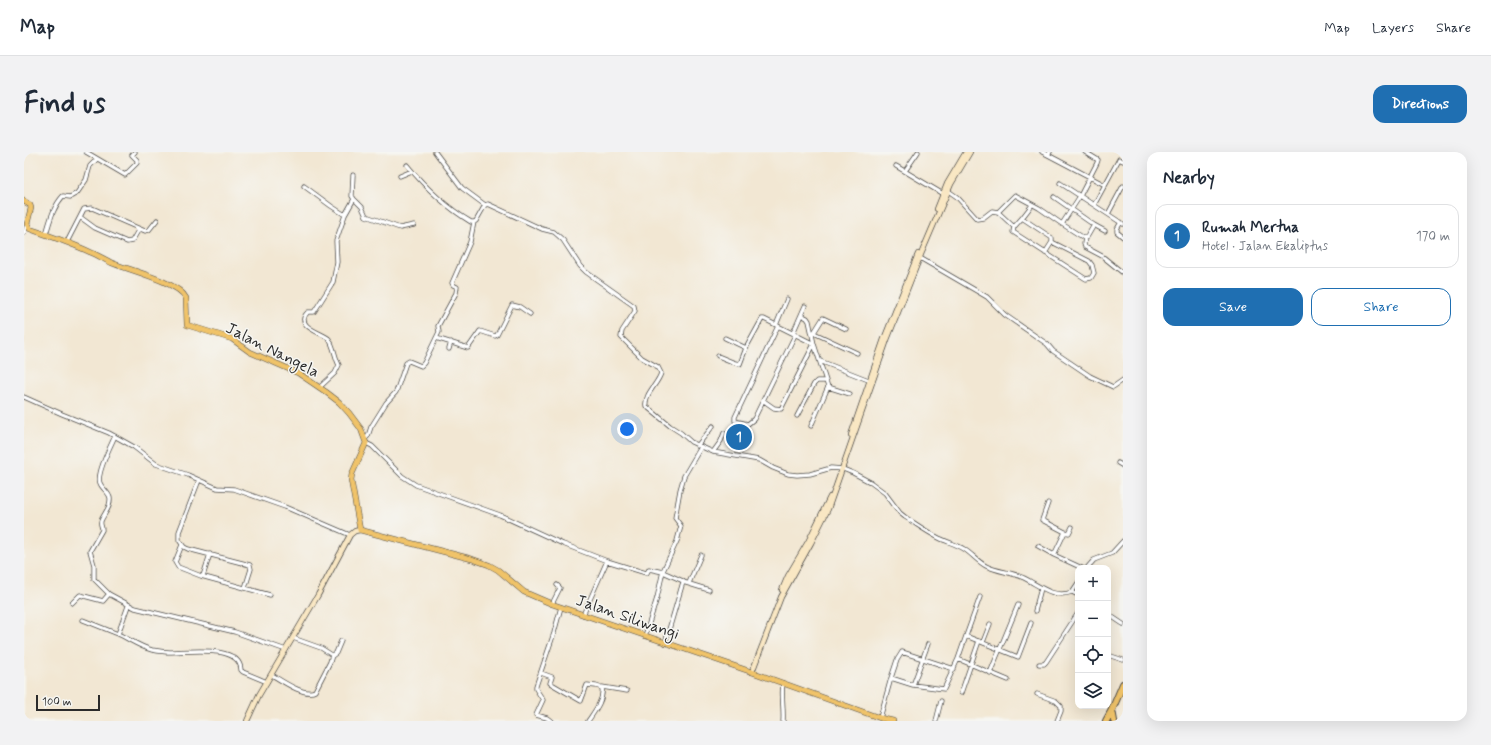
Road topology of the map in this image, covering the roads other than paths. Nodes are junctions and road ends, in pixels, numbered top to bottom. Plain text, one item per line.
1 (86, 152) edge
2 (135, 152) edge
3 (435, 152) edge
4 (918, 152) edge
5 (966, 152) edge
6 (970, 152) edge
7 (1042, 152) edge
8 (1085, 152) edge
9 (1049, 154) edge
10 (97, 159) junction
11 (1123, 161) edge
12 (407, 165) dead end
13 (896, 166) dead end
14 (412, 171) junction
15 (905, 171) junction
16 (353, 176) dead end
17 (400, 176) dead end
18 (1091, 177) junction
19 (1060, 183) dead end
20 (1105, 185) junction
21 (304, 186) dead end
22 (1123, 186) edge
23 (945, 191) junction
24 (1080, 196) junction
25 (1054, 197) dead end
26 (354, 199) junction
27 (24, 201) edge
28 (484, 205) junction
29 (1032, 205) junction
30 (1094, 205) junction
31 (1072, 210) junction
32 (998, 212) junction
33 (1108, 214) junction
34 (345, 215) junction
35 (80, 218) junction
36 (1022, 218) junction
37 (157, 220) dead end
38 (474, 222) junction
39 (1122, 223) edge
40 (27, 224) junction
41 (414, 224) dead end
42 (1062, 224) junction
43 (1094, 225) junction
44 (1014, 228) junction
45 (139, 229) junction
46 (1104, 231) dead end
47 (24, 233) edge
48 (46, 234) junction
49 (1123, 237) edge
50 (1085, 238) junction
51 (67, 242) junction
52 (1052, 242) junction
53 (1045, 253) junction
54 (920, 258) junction
55 (1123, 273) edge
56 (907, 286) junction
57 (787, 299) dead end
58 (806, 306) dead end
59 (530, 314) dead end
60 (802, 315) junction
61 (777, 325) junction
62 (846, 329) dead end
63 (794, 334) junction
64 (813, 334) junction
65 (436, 338) junction
66 (725, 338) dead end
67 (451, 342) junction
68 (814, 344) junction
69 (746, 348) junction
70 (449, 349) dead end
71 (857, 353) dead end
72 (718, 356) dead end
73 (820, 361) junction
74 (825, 380) junction
75 (1123, 380) edge
76 (871, 381) junction
77 (320, 387) junction
78 (828, 387) junction
79 (850, 394) dead end
80 (24, 397) edge
81 (764, 401) junction
82 (797, 416) dead end
83 (713, 426) dead end
84 (810, 426) dead end
85 (724, 433) dead end
86 (115, 436) junction
87 (365, 441) junction
88 (699, 446) junction
89 (713, 452) junction
90 (1118, 463) dead end
91 (1123, 466) edge
92 (841, 469) junction
93 (199, 480) junction
94 (1048, 503) dead end
95 (1072, 527) dead end
96 (360, 530) junction
97 (1065, 532) junction
98 (350, 535) junction
99 (1123, 541) edge
100 (182, 545) junction
101 (1038, 546) dead end
102 (210, 554) junction
103 (701, 555) dead end
104 (1054, 555) junction
105 (607, 561) junction
106 (1076, 565) edge
107 (1090, 565) edge
108 (663, 572) junction
109 (204, 576) junction
110 (683, 581) junction
111 (689, 583) junction
112 (557, 585) dead end
113 (245, 588) junction
114 (1041, 588) junction
115 (1075, 588) edge
116 (709, 590) dead end
117 (1072, 592) junction
118 (109, 594) junction
119 (1075, 594) edge
120 (270, 595) dead end
121 (980, 597) dead end
122 (72, 603) dead end
123 (552, 604) junction
124 (1018, 605) dead end
125 (128, 606) junction
126 (561, 607) junction
127 (1035, 611) dead end
128 (583, 615) junction
129 (1111, 616) edge
130 (1075, 618) edge
131 (83, 620) dead end
132 (1031, 623) dead end
133 (990, 624) dead end
134 (1123, 624) edge
135 (118, 634) junction
136 (645, 636) junction
137 (966, 636) junction
138 (293, 638) junction
139 (341, 641) dead end
140 (981, 642) junction
141 (664, 643) junction
142 (928, 644) dead end
143 (999, 649) junction
144 (286, 650) junction
145 (332, 656) junction
146 (1111, 656) edge
147 (923, 659) junction
148 (958, 659) junction
149 (1123, 660) edge
150 (970, 664) junction
151 (1039, 664) dead end
152 (954, 669) junction
153 (750, 672) junction
154 (541, 673) junction
155 (990, 673) junction
156 (272, 675) junction
157 (891, 678) junction
158 (1008, 680) dead end
159 (267, 682) junction
160 (783, 683) junction
161 (1123, 684) edge
162 (913, 685) junction
163 (602, 687) junction
164 (627, 691) dead end
165 (961, 693) dead end
166 (1037, 694) dead end
167 (942, 701) dead end
168 (1112, 710) junction
169 (880, 718) junction
170 (247, 721) edge
171 (551, 721) edge
172 (588, 721) edge
173 (783, 721) edge
174 (893, 721) edge
175 (936, 721) edge
176 (1057, 721) edge
177 (1106, 721) edge
178 (1114, 721) edge

1 - 10 street
2 - 10 street
3 - 28 street
4 - 15 street
5 - 23 street
6 - 23 street
7 - 9 street
8 - 18 street
9 - 18 street
10 - 48 street
11 - 20 street
12 - 14 street
13 - 15 street
14 - 17 street
14 - 38 street
15 - 23 street
16 - 26 street
18 - 20 street
18 - 24 street
19 - 24 street
20 - 30 street
21 - 34 street
22 - 33 street
23 - 32 street
23 - 54 street
23 - 56 street
24 - 30 street
24 - 31 street
25 - 31 street
26 - 34 street
26 - 41 street
27 - 40 main road
28 - 38 street
28 - 88 street
29 - 32 street
29 - 36 street
29 - 42 street
30 - 33 street
31 - 42 street
31 - 43 street
32 - 44 street
33 - 39 street
34 - 77 street
35 - 45 street
35 - 45 street
35 - 51 street
36 - 44 street
36 - 52 street
37 - 45 street
38 - 65 street
39 - 49 street
40 - 47 street
40 - 48 main road, Jalan Nangela
42 - 50 street
43 - 46 street
43 - 50 street
44 - 53 street
48 - 51 main road, Jalan Nangela
50 - 55 street
51 - 77 main road, Jalan Nangela
52 - 53 street
52 - 53 street
54 - 56 street
54 - 75 street
56 - 76 street
57 - 61 street
58 - 60 street
59 - 67 street
60 - 63 street
60 - 64 street
61 - 63 street
61 - 69 street
61 - 81 street
62 - 64 street
63 - 68 street
63 - 81 street
64 - 68 street
64 - 71 street
65 - 67 street
65 - 87 street
66 - 69 street
67 - 70 street
68 - 73 street
68 - 81 street
69 - 72 street
73 - 74 street
73 - 76 street
74 - 78 street
74 - 82 street
76 - 92 street
77 - 87 main road, Jalan Nangela
78 - 79 street
78 - 84 street
80 - 86 street
83 - 88 street
85 - 89 street
86 - 93 street
86 - 118 street
87 - 96 main road
87 - 105 street
88 - 89 street
88 - 108 street
89 - 92 street
90 - 91 street
92 - 114 street
92 - 153 street
93 - 98 street
93 - 100 street
94 - 97 street
95 - 97 street
96 - 98 street
96 - 123 main road, Jalan Siliwangi
97 - 104 street
98 - 138 street
99 - 107 street
100 - 102 street
100 - 109 street
101 - 104 street
102 - 109 street
102 - 113 street
103 - 111 street
104 - 106 street
105 - 108 street
105 - 128 street
108 - 110 street
108 - 136 street
109 - 113 street
110 - 111 street
110 - 141 street
111 - 116 street
112 - 123 street
113 - 120 street
114 - 117 street
114 - 127 street
115 - 117 street
117 - 119 street
118 - 122 street
118 - 125 street
121 - 137 street
123 - 126 main road, Jalan Siliwangi
124 - 143 street
125 - 135 street
125 - 144 street
126 - 128 main road, Jalan Siliwangi
126 - 154 street
128 - 136 main road, Jalan Siliwangi
129 - 134 street
130 - 151 street
131 - 135 street
132 - 143 street
133 - 140 street
135 - 159 street
136 - 141 main road, Jalan Siliwangi
137 - 140 street
137 - 148 street
138 - 144 street
138 - 145 street
139 - 145 street
140 - 143 street
140 - 150 street
141 - 153 main road, Jalan Siliwangi
142 - 147 street
143 - 155 street
144 - 156 street
145 - 156 street
146 - 149 street
147 - 152 street
147 - 157 street
147 - 162 street
148 - 150 street
148 - 152 street
150 - 155 street
150 - 165 street
152 - 162 street
153 - 160 main road, Jalan Siliwangi
154 - 163 street
154 - 171 street
155 - 158 street
156 - 159 street
157 - 162 street
157 - 169 street
159 - 170 street
160 - 169 main road, Jalan Siliwangi
160 - 173 street
161 - 168 highway
163 - 164 street
163 - 172 street
166 - 176 street
167 - 175 street
168 - 177 highway
168 - 178 highway
169 - 174 main road, Jalan Siliwangi

